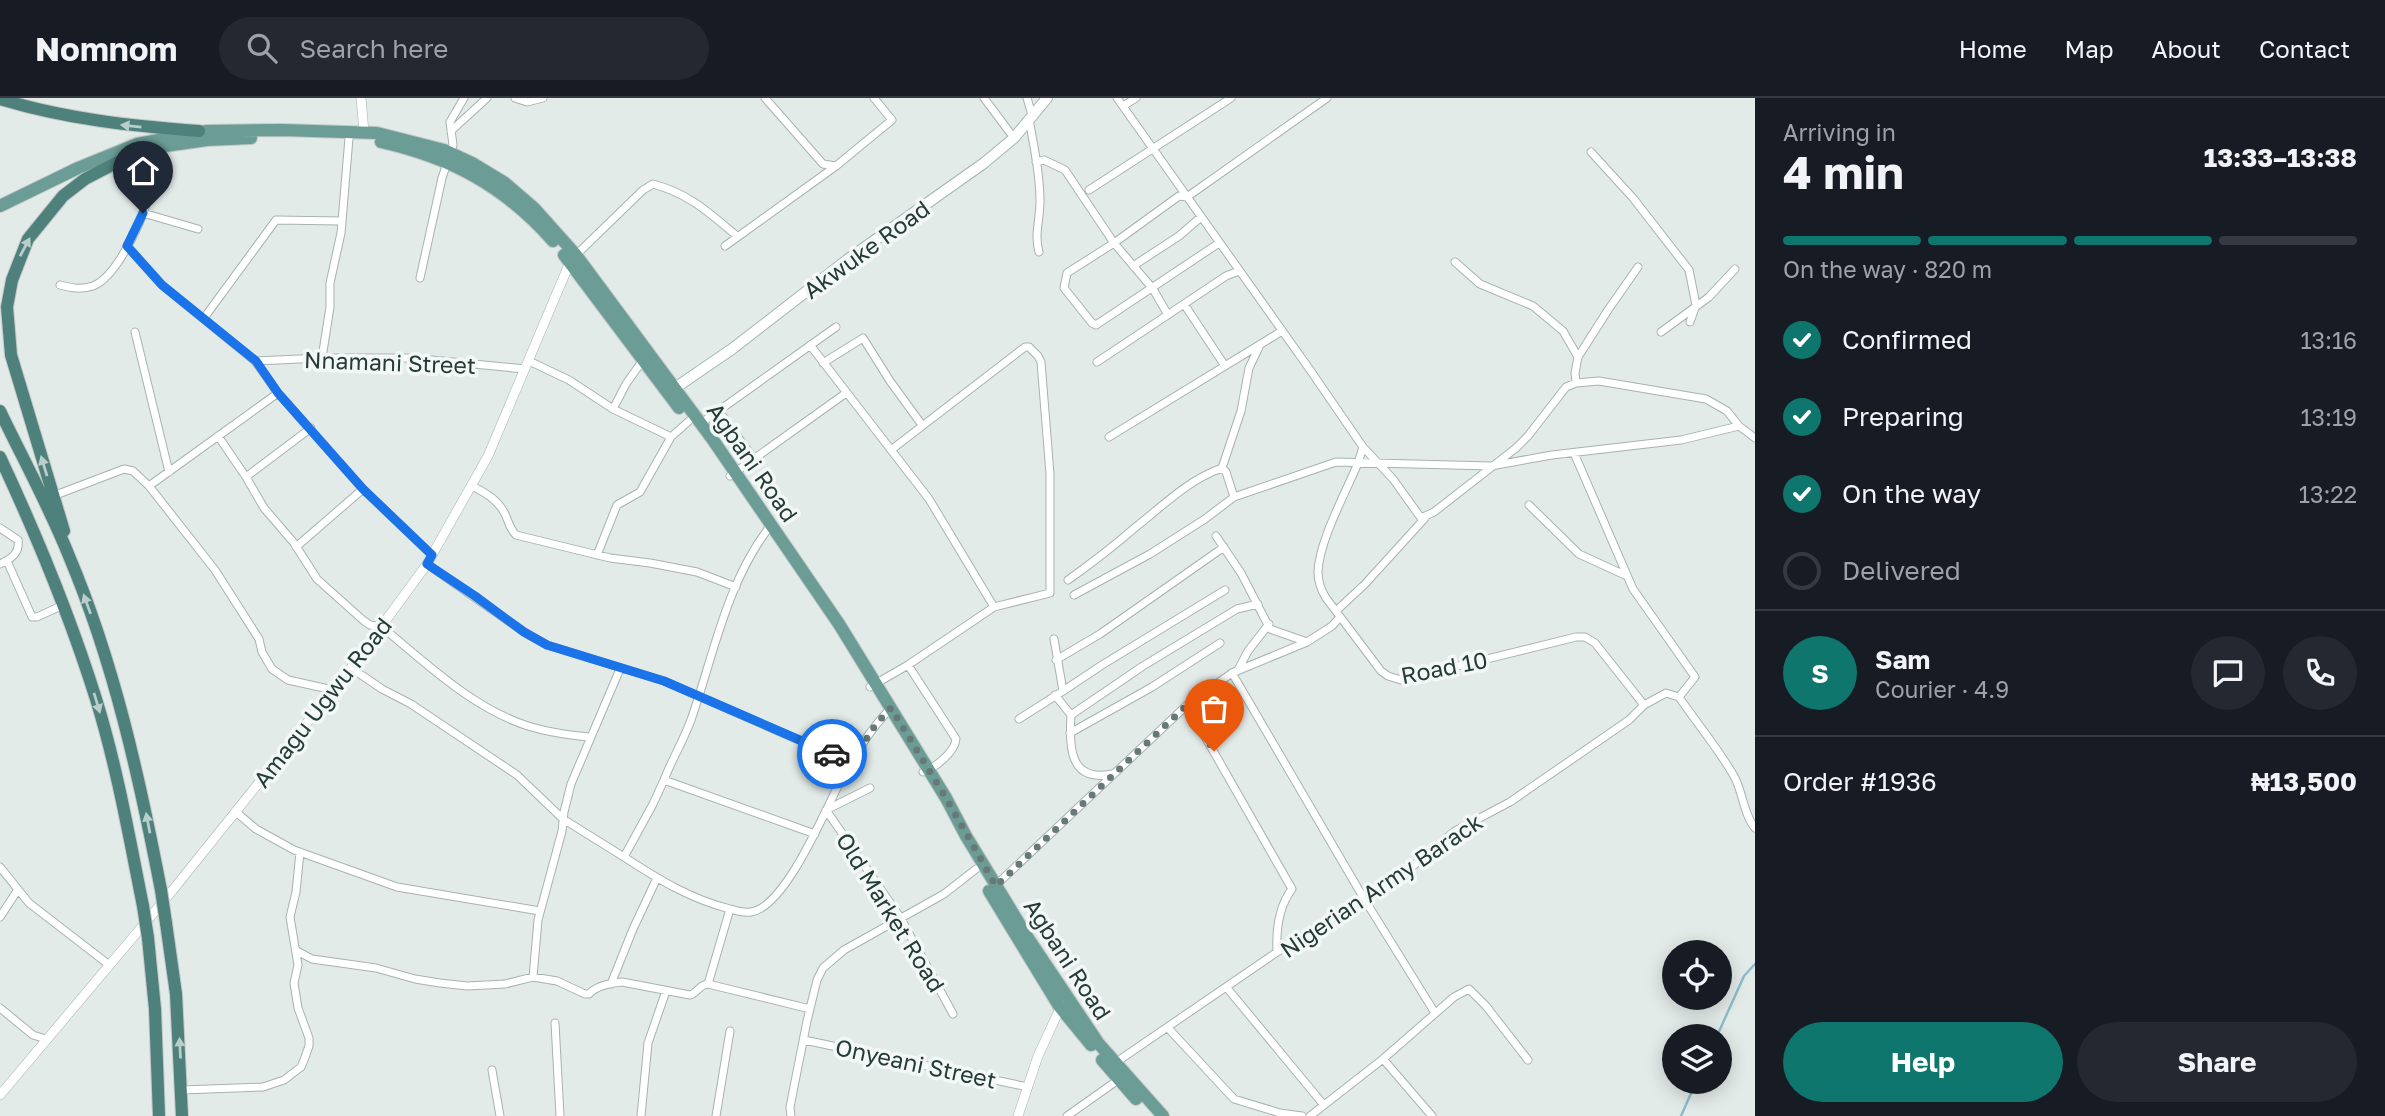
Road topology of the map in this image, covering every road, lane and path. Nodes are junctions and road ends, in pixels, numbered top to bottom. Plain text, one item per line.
1 (360, 98) edge
2 (464, 98) edge
3 (487, 98) edge
4 (515, 98) edge
5 (543, 98) edge
6 (765, 98) edge
7 (874, 98) edge
8 (984, 98) edge
9 (1027, 98) edge
10 (1047, 98) edge
11 (1117, 98) edge
12 (1136, 98) edge
13 (1231, 98) edge
14 (1327, 98) edge
15 (0, 99) edge
16 (1123, 106) junction
17 (1030, 117) junction
18 (199, 131) junction
19 (451, 131) junction
20 (364, 135) junction
21 (349, 138) junction
22 (1014, 138) junction
23 (145, 150) junction
24 (1154, 150) junction
25 (119, 151) junction
26 (1591, 152) dead end
27 (449, 158) junction
28 (1036, 162) junction
29 (836, 166) junction
30 (1089, 190) dead end
31 (1187, 197) junction
32 (0, 206) edge
33 (143, 213) junction
34 (1201, 217) junction
35 (341, 221) junction
36 (198, 229) dead end
37 (737, 236) junction
38 (1114, 243) junction
39 (1219, 243) junction
40 (127, 246) junction
41 (725, 246) dead end
42 (1039, 252) dead end
43 (573, 258) junction
44 (1455, 262) dead end
45 (1133, 266) junction
46 (1639, 267) dead end
47 (1236, 269) junction
48 (1735, 269) dead end
49 (420, 278) dead end
50 (60, 285) dead end
51 (1153, 289) junction
52 (1184, 304) junction
53 (1696, 306) junction
54 (1168, 315) junction
55 (204, 318) junction
56 (1690, 322) dead end
57 (836, 327) dead end
58 (1282, 331) junction
59 (135, 332) dead end
60 (1661, 332) dead end
61 (810, 345) junction
62 (1259, 347) junction
63 (1578, 357) junction
64 (322, 358) junction
65 (643, 360) junction
66 (256, 361) junction
67 (1097, 362) dead end
68 (823, 363) junction
69 (527, 365) junction
70 (1226, 366) junction
71 (1576, 383) junction
72 (671, 391) junction
73 (278, 393) junction
74 (846, 393) junction
75 (613, 409) junction
76 (0, 411) edge
77 (719, 411) junction
78 (695, 423) junction
79 (922, 425) junction
80 (1739, 426) junction
81 (310, 428) junction
82 (218, 436) junction
83 (671, 437) junction
84 (1108, 437) dead end
85 (1755, 438) edge
86 (1363, 447) junction
87 (891, 450) junction
88 (1574, 453) junction
89 (0, 457) edge
90 (754, 459) junction
91 (1358, 463) junction
92 (1378, 464) junction
93 (1491, 466) junction
94 (1222, 468) junction
95 (169, 472) junction
96 (732, 474) junction
97 (246, 477) junction
98 (149, 486) junction
99 (472, 486) junction
100 (363, 489) junction
101 (53, 496) junction
102 (1234, 497) junction
103 (1529, 505) dead end
104 (1425, 517) junction
105 (0, 528) edge
106 (768, 528) junction
107 (34, 531) junction
108 (1216, 536) dead end
109 (18, 540) junction
110 (296, 547) junction
111 (1224, 547) junction
112 (69, 555) junction
113 (597, 555) junction
114 (429, 559) junction
115 (4, 562) edge
116 (1627, 577) junction
117 (1068, 580) dead end
118 (736, 587) junction
119 (1225, 590) dead end
120 (1074, 595) dead end
121 (1258, 604) junction
122 (63, 605) junction
123 (994, 607) junction
124 (1338, 614) junction
125 (1269, 624) junction
126 (382, 627) junction
127 (1054, 639) dead end
128 (1307, 642) junction
129 (1220, 643) dead end
130 (1056, 660) junction
131 (908, 665) junction
132 (351, 668) junction
133 (620, 669) junction
134 (1235, 672) junction
135 (874, 686) junction
136 (333, 690) junction
137 (1063, 691) junction
138 (1055, 695) junction
139 (698, 696) junction
140 (1679, 697) junction
141 (1187, 705) junction
142 (1644, 705) junction
143 (889, 710) junction
144 (1071, 715) junction
145 (1019, 719) dead end
146 (1070, 733) junction
147 (589, 737) junction
148 (851, 763) junction
149 (926, 771) junction
150 (1112, 774) junction
151 (664, 780) junction
152 (870, 788) dead end
153 (826, 810) junction
154 (236, 812) junction
155 (563, 820) junction
156 (1755, 828) edge
157 (814, 834) junction
158 (300, 852) junction
159 (624, 857) junction
160 (0, 867) edge
161 (976, 869) junction
162 (657, 878) junction
163 (992, 888) junction
164 (17, 891) junction
165 (1363, 897) junction
166 (730, 909) junction
167 (540, 911) junction
168 (0, 917) edge
169 (900, 917) junction
170 (297, 951) junction
171 (1278, 952) junction
172 (312, 959) junction
173 (108, 964) junction
174 (298, 968) junction
175 (533, 977) junction
176 (611, 984) junction
177 (708, 984) junction
178 (1227, 988) junction
179 (666, 991) junction
180 (1064, 1002) junction
181 (0, 1008) edge
182 (810, 1009) junction
183 (1435, 1013) junction
184 (953, 1014) dead end
185 (555, 1023) dead end
186 (1168, 1028) junction
187 (730, 1031) dead end
188 (46, 1039) junction
189 (804, 1040) junction
190 (1383, 1059) junction
191 (1528, 1059) dead end
192 (1115, 1063) junction
193 (492, 1070) dead end
194 (1118, 1080) junction
195 (1028, 1087) junction
196 (182, 1090) junction
197 (0, 1095) edge
198 (1323, 1104) junction
199 (159, 1116) edge
200 (182, 1116) edge
201 (500, 1116) edge
202 (561, 1116) edge
203 (641, 1116) edge
204 (716, 1116) edge
205 (791, 1116) edge
206 (1018, 1116) edge
207 (1067, 1116) edge
208 (1151, 1116) edge
209 (1163, 1116) edge
210 (1302, 1116) edge
211 (1310, 1116) edge
212 (1432, 1116) edge

1 - 20 street
2 - 19 street
3 - 19 street
4 - 5 street
6 - 29 street
7 - 29 street
8 - 22 street
9 - 17 street
10 - 17 main road, Akwuke Road
11 - 16 street
12 - 16 street
13 - 24 street
14 - 31 street
18 -> 15 highway
16 - 24 street
17 - 22 main road, Akwuke Road
17 - 28 street
18 - 20 main road, Agbani Road
18 - 25 main road, Agbani Road
19 - 27 street
20 - 21 main road, Agbani Road
20 - 27 main road, Agbani Road
21 - 23 main road, Agbani Road
21 - 35 street
22 - 72 main road, Akwuke Road
23 - 25 main road, Agbani Road
23 - 33 street
101 -> 23 highway
24 - 30 street
24 - 31 street
25 - 32 main road, Agbani Road
26 - 53 street
27 - 43 main road, Agbani Road
27 - 49 street
28 - 38 street
28 - 42 street
29 - 37 street
31 - 34 street
31 - 38 street
33 - 36 street
33 - 40 street
34 - 39 street
34 - 45 street
35 - 55 street
35 - 64 street
37 - 41 street
37 - 43 street
38 - 45 street
38 - 51 street
39 - 47 street
39 - 51 street
40 - 50 street
40 - 55 street
43 - 65 main road, Agbani Road
43 - 69 street, Amagu Ugwu Road
43 - 72 main road, Agbani Road
44 - 63 street
45 - 51 street
46 - 63 street
47 - 52 street
47 - 58 street
48 - 53 street
51 - 54 street
52 - 54 street
52 - 70 street
53 - 56 street
53 - 60 street
54 - 67 street
55 - 66 street
57 - 61 street
58 - 62 street
58 - 86 street
59 - 95 street
61 - 68 street
61 - 77 street
62 - 70 street
62 - 94 street
63 - 71 street
64 - 66 street, Nnamani Street
64 - 69 street, Nnamani Street
65 - 72 main road, Agbani Road
65 - 75 street
66 - 73 street
68 - 74 street
68 - 79 street
69 - 75 street, Nnamani Street
69 - 99 street, Amagu Ugwu Road
70 - 84 street
71 - 80 street
71 - 93 street
72 - 78 main road, Agbani Road
73 - 81 street
73 - 82 street
74 - 87 street
74 - 90 street
75 - 83 street, Nnamani Street
76 - 112 highway
77 - 78 street
77 - 90 street
78 - 83 street
78 - 96 main road, Agbani Road
79 - 87 street
79 - 123 street
80 - 85 street
80 - 88 street
81 - 97 street
81 - 100 street
82 - 95 street
82 - 97 street
83 - 113 street
86 - 91 street, Road 10
86 - 92 street
87 - 123 street
88 - 93 street
88 - 116 street
89 - 107 highway
90 - 96 street
91 - 92 street
91 - 102 street
91 - 124 street, Road 10
92 - 93 street
92 - 104 street
93 - 104 street
94 - 102 street
94 - 117 street
95 - 98 street
96 - 106 main road, Agbani Road
96 - 135 main road, Agbani Road
97 - 110 street
98 - 101 street
98 - 136 street
99 - 113 street
99 - 114 street, Amagu Ugwu Road
100 - 110 street
100 - 114 street
101 - 112 highway
102 - 120 street
103 - 116 street
104 - 124 street
105 - 109 street
106 - 118 street
106 - 135 main road, Agbani Road
107 - 109 street
107 - 122 highway
108 - 111 street
109 - 115 street
110 - 126 street
111 - 121 street
111 - 130 street
196 -> 112 highway, bridge
113 - 118 street
114 - 126 street, Amagu Ugwu Road
114 - 133 street
115 - 122 street
116 - 140 street
118 - 139 street
119 - 137 street
121 - 125 street
121 - 144 street
122 -> 199 highway, bridge
123 - 131 street
124 - 128 street
124 - 142 street, Road 10
125 - 128 street
125 - 134 street
126 - 132 street, Amagu Ugwu Road
126 - 147 street
127 - 130 street
128 - 134 street
129 - 146 street
130 - 137 street
131 - 135 street
131 - 149 street
132 - 136 street, Amagu Ugwu Road
132 - 155 street
133 - 139 street
133 - 147 street
134 - 141 street
134 - 165 street
135 - 143 main road, Agbani Road
136 - 154 street, Amagu Ugwu Road
137 - 138 street
138 - 144 street
138 - 145 street
139 - 148 street
139 - 151 street
140 - 142 street
140 - 156 street
141 - 150 street
141 - 171 street
142 - 165 street, Nigerian Army Barack
143 - 148 street
143 - 149 main road, Agbani Road
144 - 146 street
146 - 150 street
147 - 155 street
148 - 153 street
149 - 161 main road, Agbani Road
149 - 163 main road, Agbani Road
150 - 163 street
151 - 157 street
151 - 159 street
152 - 153 street
153 - 157 street
153 - 169 street, Old Market Road
154 - 158 street
154 - 173 street, Amagu Ugwu Road
155 - 159 street
155 - 167 street
157 - 166 street
158 - 167 street
158 - 170 street
159 - 162 street
160 - 164 street
161 - 163 main road, Agbani Road
161 - 169 street
162 - 166 street
162 - 176 street
163 - 180 main road, Agbani Road
164 - 168 street
164 - 173 street
165 - 171 street, Nigerian Army Barack
165 - 183 street
166 - 177 street
167 - 175 street
169 - 182 street
169 - 184 street, Old Market Road
170 - 172 street
170 - 174 street
171 - 178 street, Nigerian Army Barack
172 - 174 street
172 - 175 street
173 - 188 street, Amagu Ugwu Road
174 - 196 street
175 - 176 street
176 - 179 street
177 - 179 street
177 - 182 street
178 - 186 street, Nigerian Army Barack
178 - 198 street
179 - 203 street
180 - 192 main road, Agbani Road
180 - 194 main road, Agbani Road
180 - 195 street
181 - 188 street
182 - 189 street
183 - 190 street
183 - 191 street
185 - 202 street
186 - 192 street, Nigerian Army Barack
186 - 210 street
187 - 204 street
188 - 197 street, Amagu Ugwu Road
189 - 195 street, Onyeani Street
189 - 205 street
190 - 198 street
190 - 212 street
192 - 209 main road, Agbani Road
193 - 201 street
194 - 207 street
194 - 208 main road, Agbani Road
195 - 206 street
196 - 200 highway
198 - 211 street

